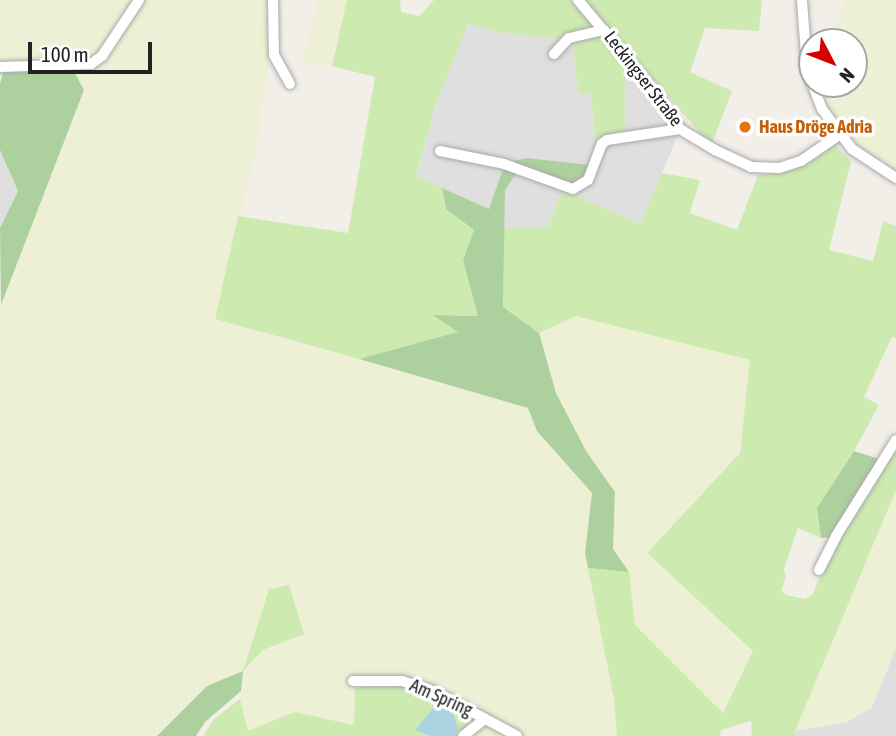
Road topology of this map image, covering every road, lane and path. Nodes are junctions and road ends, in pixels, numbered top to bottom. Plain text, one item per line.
1 (139, 0) edge
2 (272, 0) edge
3 (578, 0) edge
4 (803, 0) edge
5 (604, 30) junction
6 (554, 54) dead end
7 (0, 67) edge
8 (290, 85) dead end
9 (680, 129) junction
10 (839, 135) junction
11 (440, 151) dead end
12 (896, 178) edge
13 (896, 440) edge
14 (819, 570) dead end
15 (353, 681) dead end
16 (485, 719) junction
17 (463, 736) edge
18 (517, 736) edge

1 - 7 street
2 - 8 street
3 - 5 street, Leckingser Straße
4 - 10 street
5 - 6 street
5 - 9 street, Leckingser Straße
9 - 10 street, Leckingser Straße
9 - 11 street
10 - 12 street
13 - 14 street
15 - 16 street, Am Spring
16 - 17 street, Am Spring
16 - 18 street, Am Spring

